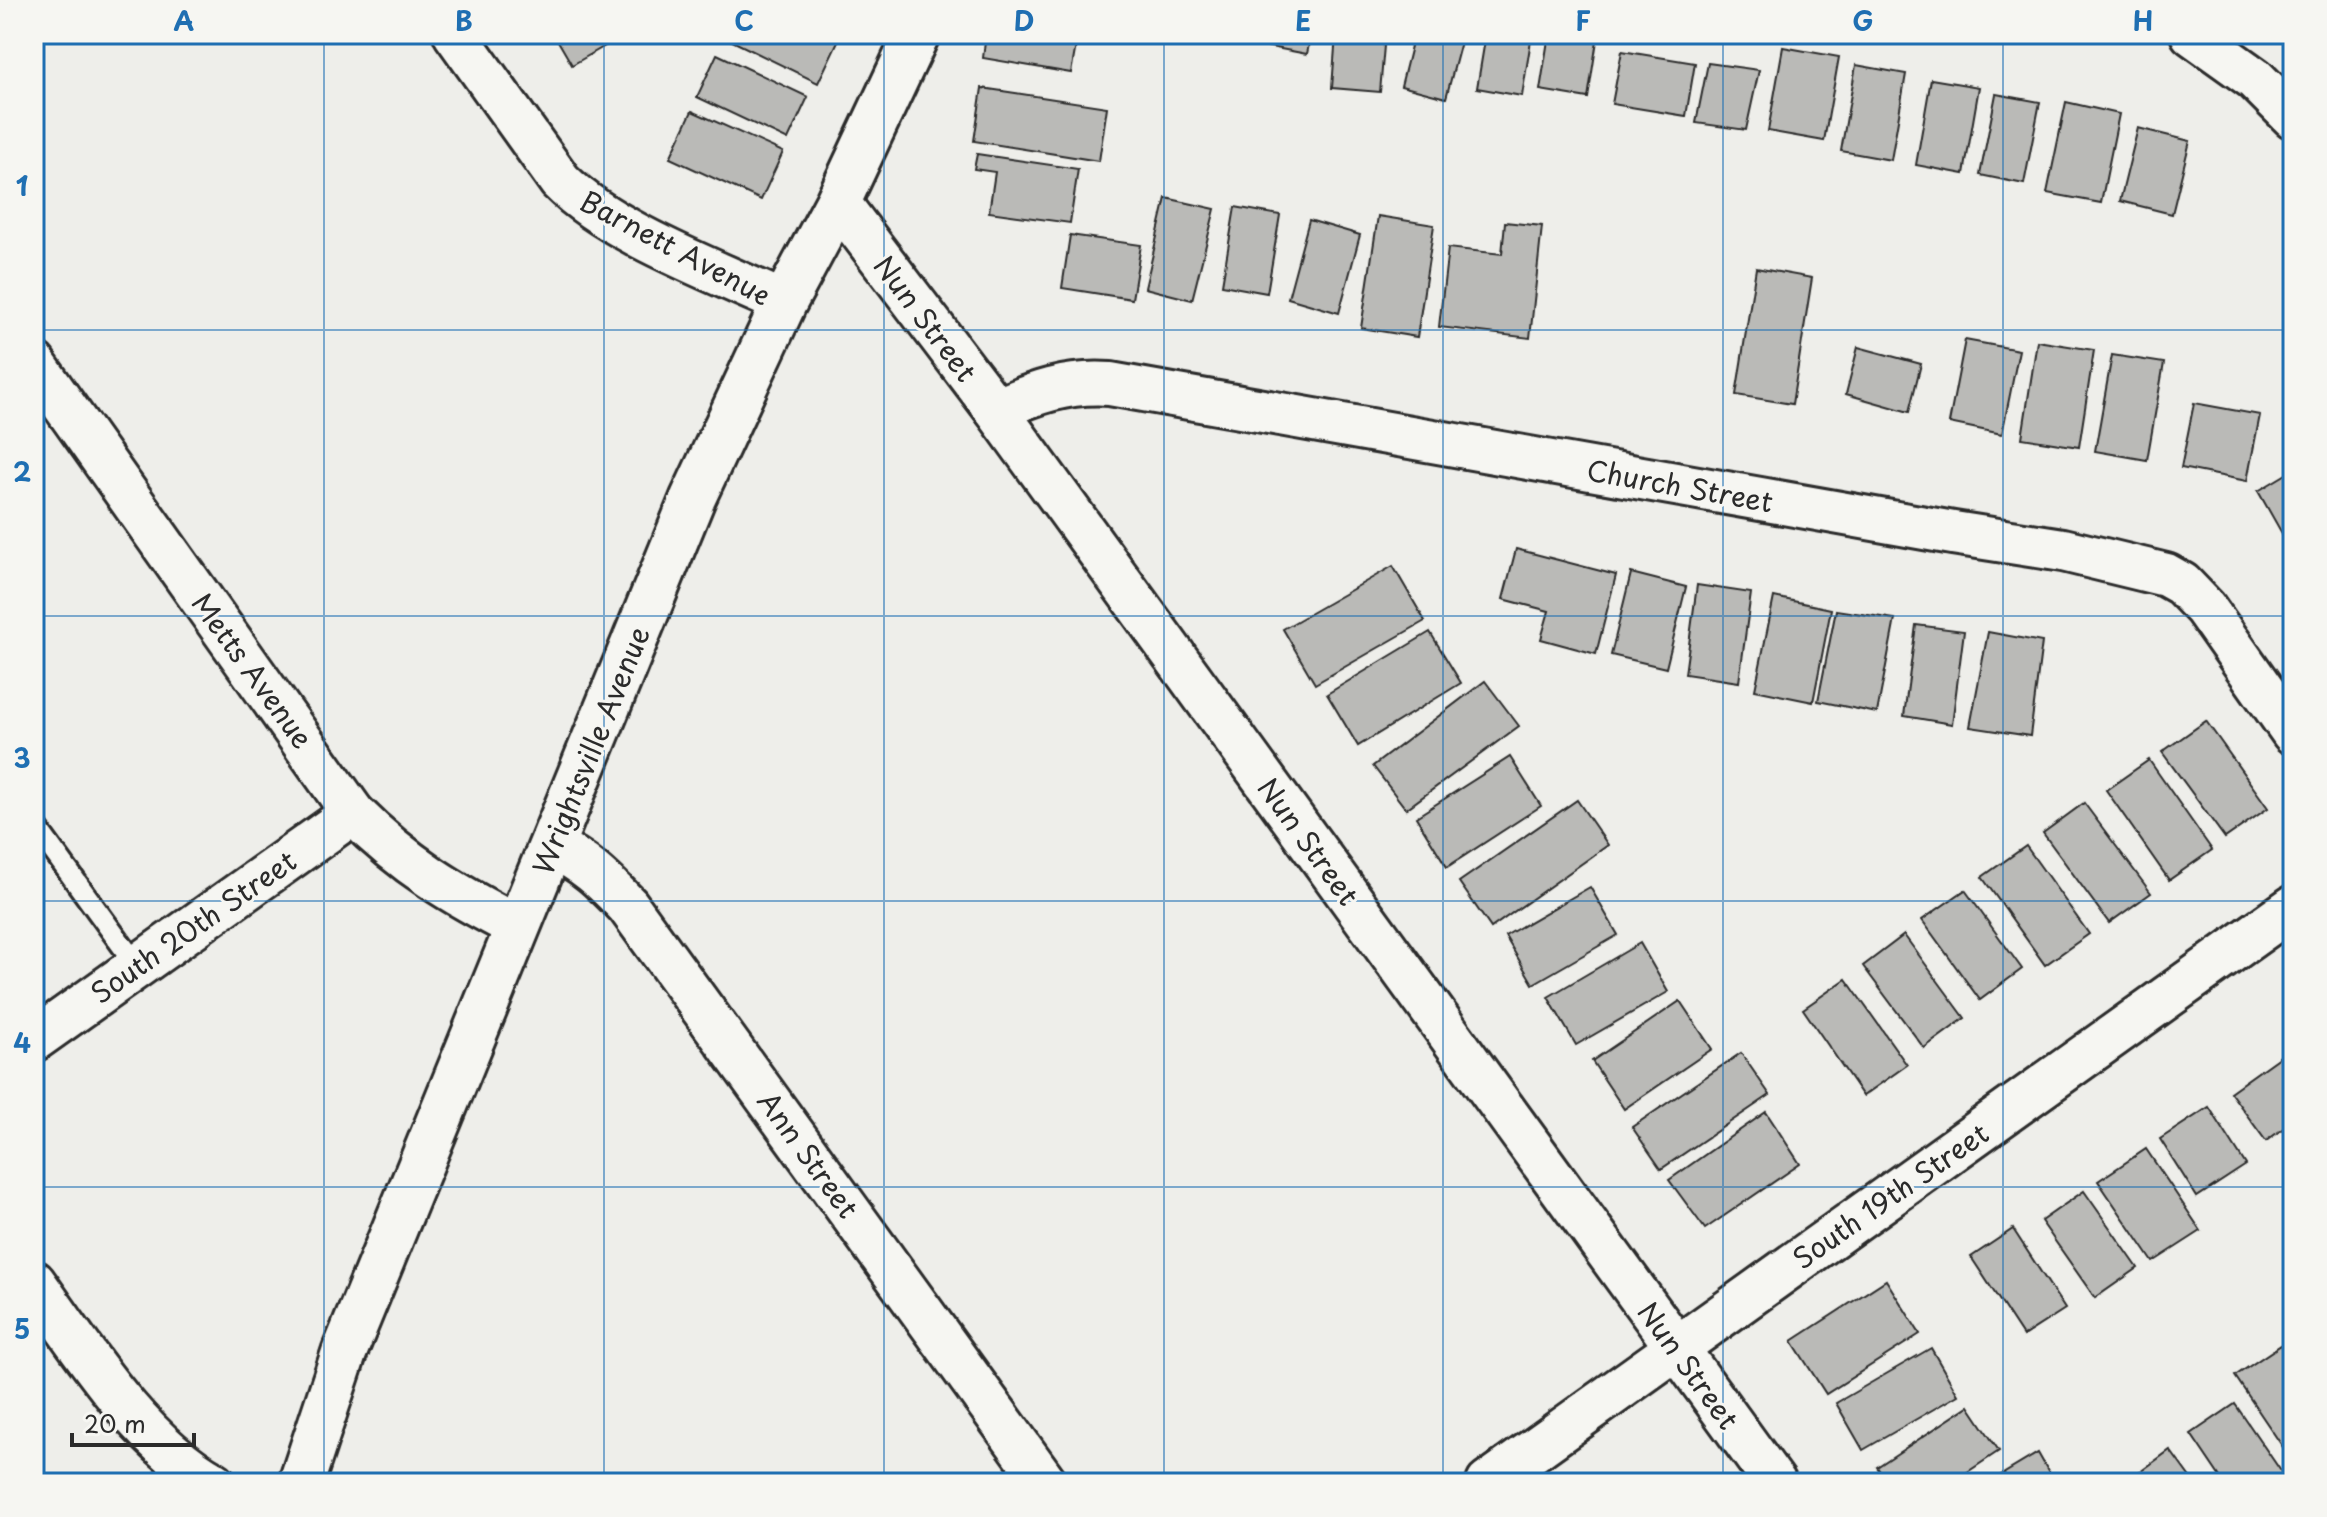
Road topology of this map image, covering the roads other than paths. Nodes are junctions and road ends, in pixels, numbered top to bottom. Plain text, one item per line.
1 (455, 34) edge
2 (917, 34) edge
3 (2192, 34) edge
4 (2293, 117) edge
5 (838, 202) junction
6 (784, 303) junction
7 (34, 363) edge
8 (996, 410) junction
9 (2293, 733) edge
10 (353, 813) junction
11 (34, 824) edge
12 (551, 846) junction
13 (2293, 907) edge
14 (518, 927) junction
15 (137, 966) junction
16 (34, 1040) edge
17 (34, 1282) edge
18 (1676, 1347) junction
19 (214, 1483) edge
20 (301, 1483) edge
21 (1046, 1483) edge
22 (1488, 1483) edge
23 (1775, 1483) edge

1 - 6 street, Barnett Avenue
2 - 5 street, Wrightsville Avenue
3 - 4 street
5 - 6 street, Wrightsville Avenue
5 - 8 street, Nun Street
6 - 12 street, Wrightsville Avenue
7 - 10 street, Metts Avenue
8 - 9 street, Church Street
8 - 18 street, Nun Street
10 - 14 street, Metts Avenue
10 - 15 street, South 20th Street
11 - 15 lane
12 - 14 street, Wrightsville Avenue
12 - 21 street, Ann Street
13 - 18 street, South 19th Street
14 - 20 street, Wrightsville Avenue
15 - 16 street, South 20th Street
17 - 19 street
18 - 22 street, South 19th Street
18 - 23 street, Nun Street

